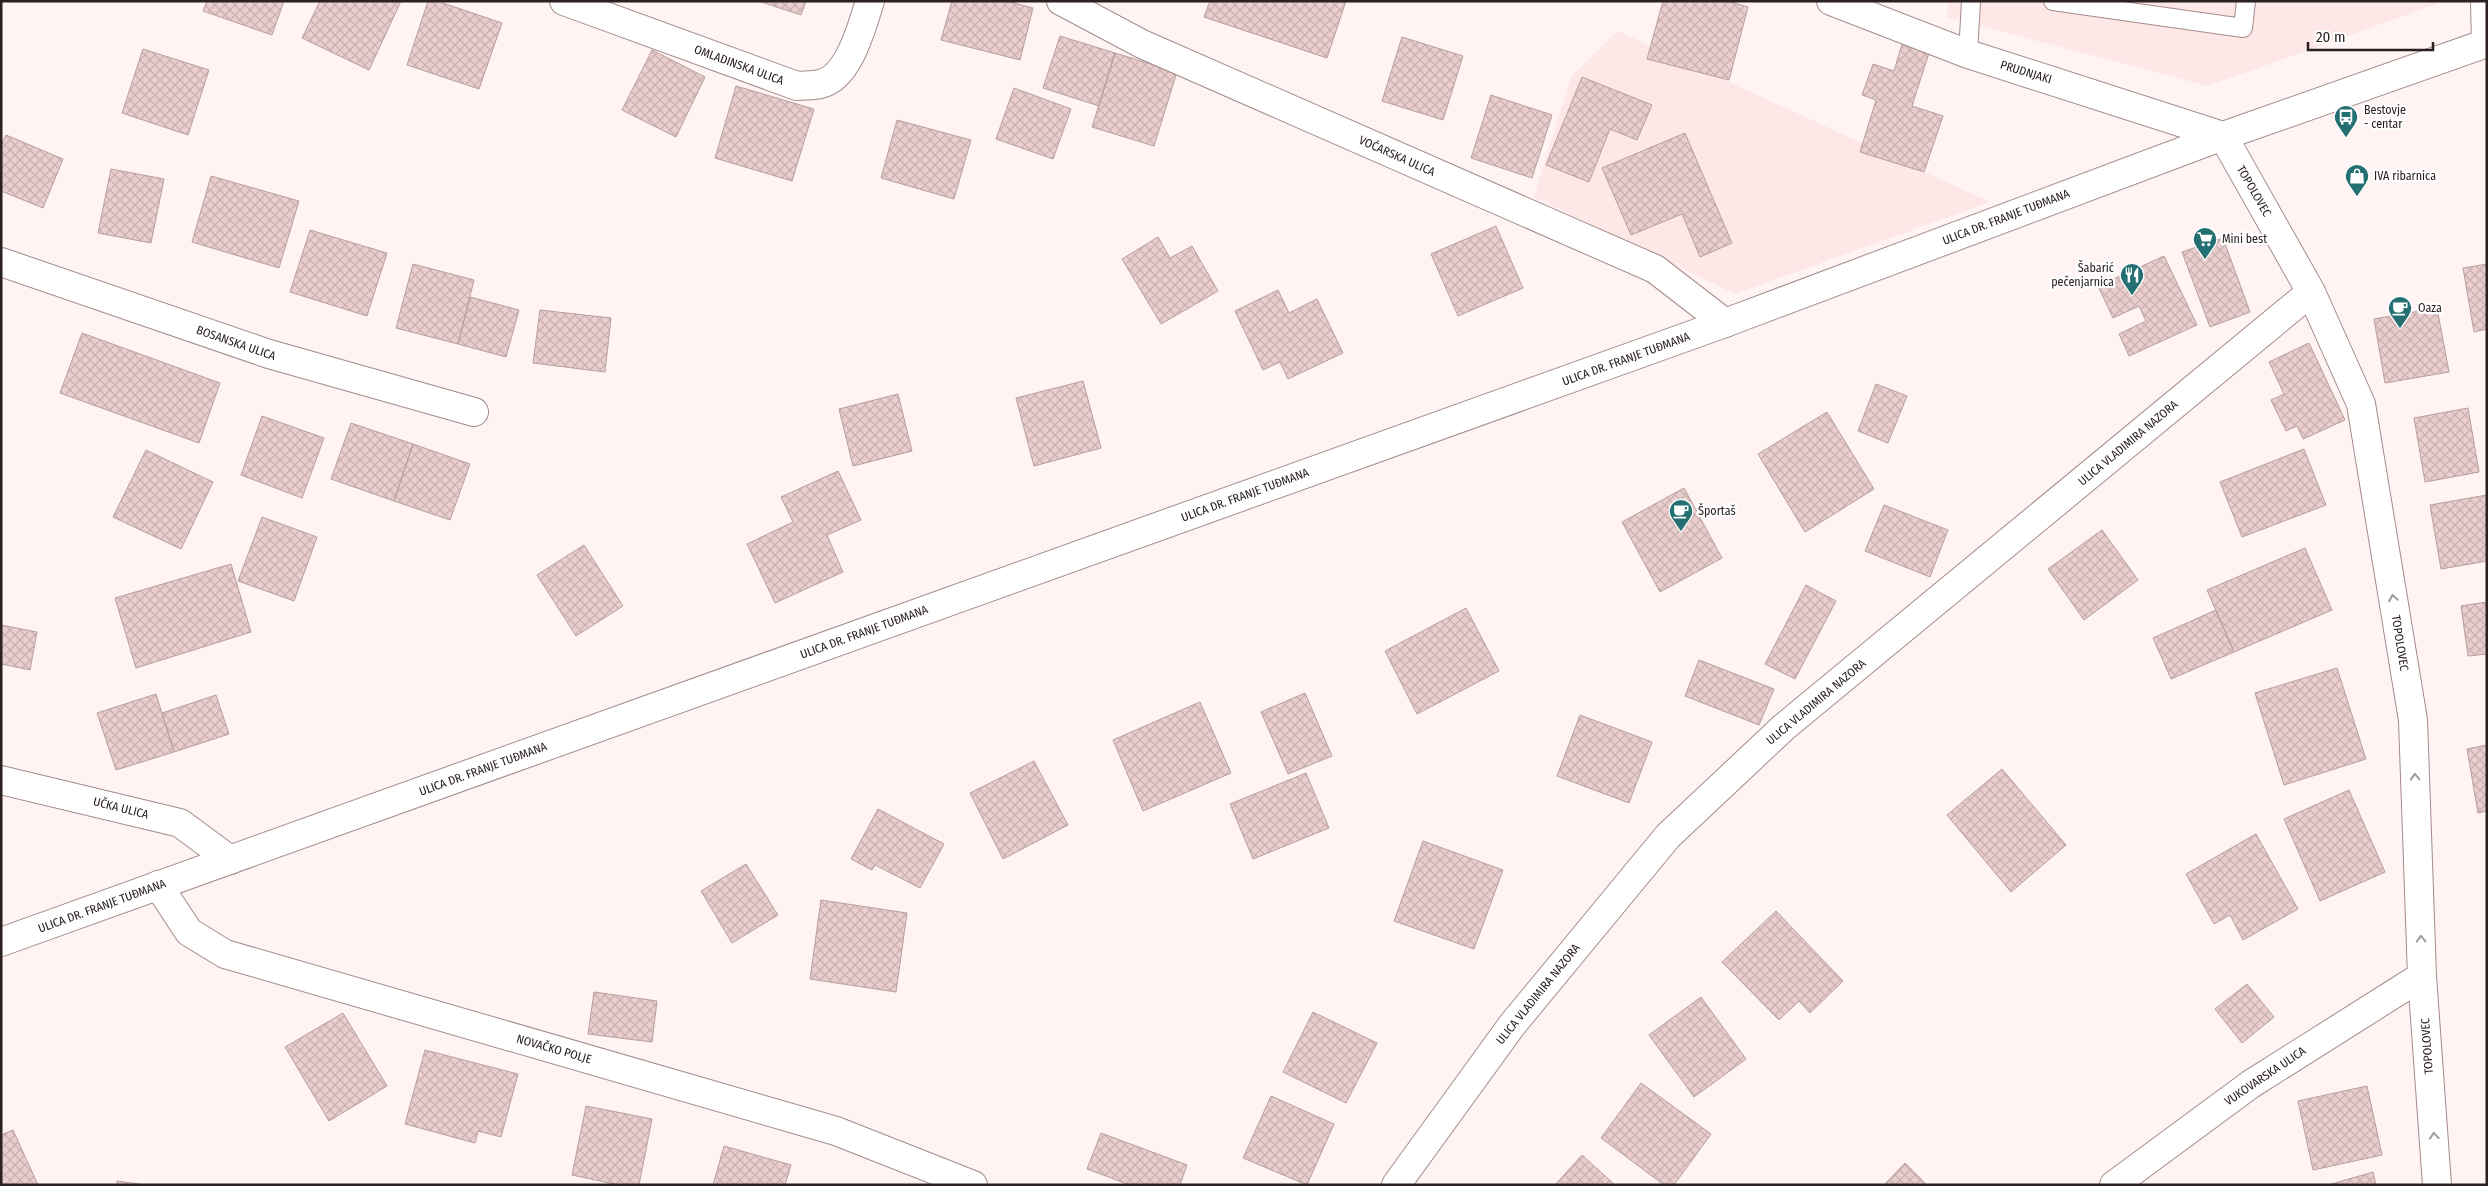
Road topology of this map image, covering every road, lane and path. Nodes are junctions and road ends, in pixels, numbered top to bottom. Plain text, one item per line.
1 (564, 1) edge
2 (870, 1) edge
3 (1061, 1) edge
4 (1831, 1) edge
5 (1971, 1) edge
6 (2052, 1) edge
7 (2246, 1) edge
8 (2480, 1) edge
9 (2484, 44) edge
10 (1968, 54) junction
11 (2223, 136) junction
12 (1, 262) edge
13 (2311, 292) junction
14 (1725, 323) junction
15 (474, 412) dead end
16 (1, 780) edge
17 (230, 860) junction
18 (158, 886) junction
19 (1, 942) edge
20 (2422, 976) junction
21 (973, 1185) edge
22 (1396, 1185) edge
23 (2114, 1185) edge
24 (2437, 1185) edge

1 - 2 street, OMLADINSKA ULICA
3 - 14 street, VOĆARSKA ULICA
4 - 10 street, PRUDNJAKI
5 - 10 lane
6 - 7 lane
8 - 9 lane
9 - 11 street, ULICA DR. FRANJE TUĐMANA
10 - 11 street, PRUDNJAKI
11 - 13 street, TOPOLOVEC
11 - 14 street, ULICA DR. FRANJE TUĐMANA
12 - 15 street, BOSANSKA ULICA
20 -> 13 street, TOPOLOVEC
13 - 22 street, ULICA VLADIMIRA NAZORA
14 - 17 street, ULICA DR. FRANJE TUĐMANA
16 - 17 street, UČKA ULICA
17 - 18 street, ULICA DR. FRANJE TUĐMANA
18 - 19 street, ULICA DR. FRANJE TUĐMANA
18 - 21 street, NOVAČKO POLJE
20 - 23 street, VUKOVARSKA ULICA
24 -> 20 street, TOPOLOVEC

